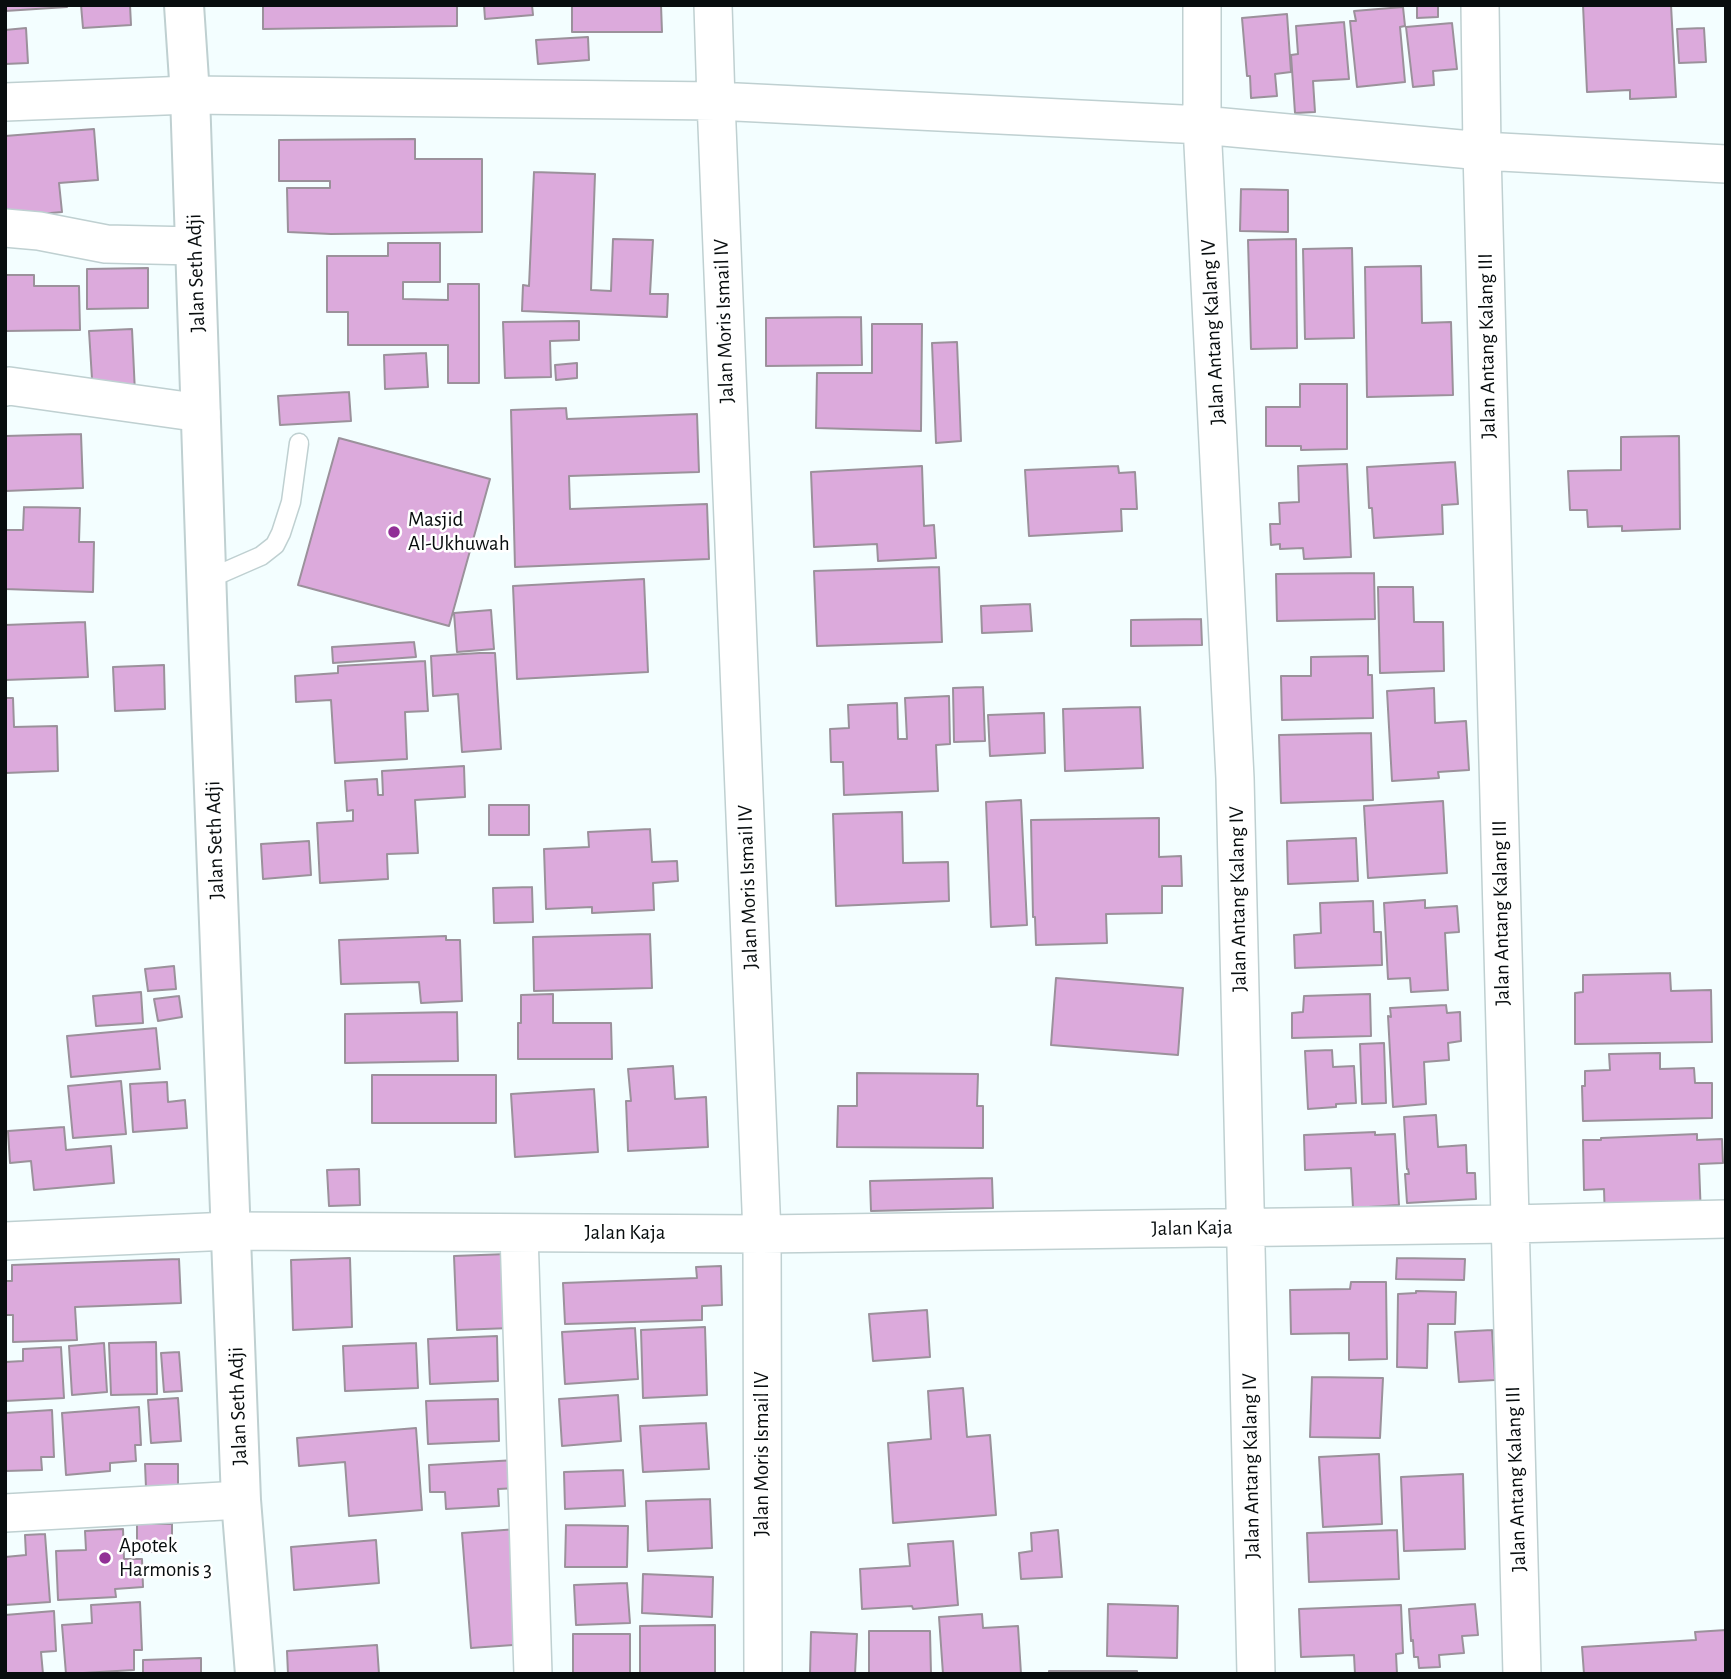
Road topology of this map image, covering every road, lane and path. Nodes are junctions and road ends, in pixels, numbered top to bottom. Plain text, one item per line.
1 (184, 5) edge
2 (713, 5) edge
3 (1202, 5) edge
4 (1480, 5) edge
5 (190, 95) junction
6 (716, 101) junction
7 (5, 102) edge
8 (1202, 125) junction
9 (1482, 151) junction
10 (1726, 164) edge
11 (5, 228) edge
12 (195, 246) junction
13 (5, 387) edge
14 (201, 413) junction
15 (299, 443) dead end
16 (206, 580) junction
17 (1726, 1219) edge
18 (1509, 1224) junction
19 (1246, 1228) junction
20 (230, 1231) junction
21 (519, 1233) junction
22 (762, 1234) junction
23 (5, 1241) edge
24 (242, 1500) junction
25 (5, 1513) edge
26 (255, 1674) edge
27 (533, 1674) edge
28 (763, 1674) edge
29 (1256, 1674) edge
30 (1522, 1674) edge

1 - 5 street, Jalan Seth Adji
2 - 6 street, Jalan Moris Ismail IV
3 - 8 street, Jalan Antang Kalang IV
4 - 9 street, Jalan Antang Kalang III
5 - 6 street
5 - 7 street
5 - 12 street, Jalan Seth Adji
6 - 8 street
6 - 22 street, Jalan Moris Ismail IV
8 - 9 street
8 - 19 street, Jalan Antang Kalang IV
9 - 10 street
9 - 18 street, Jalan Antang Kalang III
11 - 12 street
12 - 14 street, Jalan Seth Adji
13 - 14 street
14 - 16 street, Jalan Seth Adji
15 - 16 lane
16 - 20 street, Jalan Seth Adji
17 - 18 street
18 - 19 street, Jalan Kaja
18 - 30 street, Jalan Antang Kalang III
19 - 22 street, Jalan Kaja
19 - 29 street, Jalan Antang Kalang IV
20 - 21 street, Jalan Kaja
20 - 23 street, Jalan Kaja
20 - 24 street, Jalan Seth Adji
21 - 22 street, Jalan Kaja
21 - 27 street
22 - 28 street, Jalan Moris Ismail IV
24 - 25 street
24 - 26 street, Jalan Seth Adji

